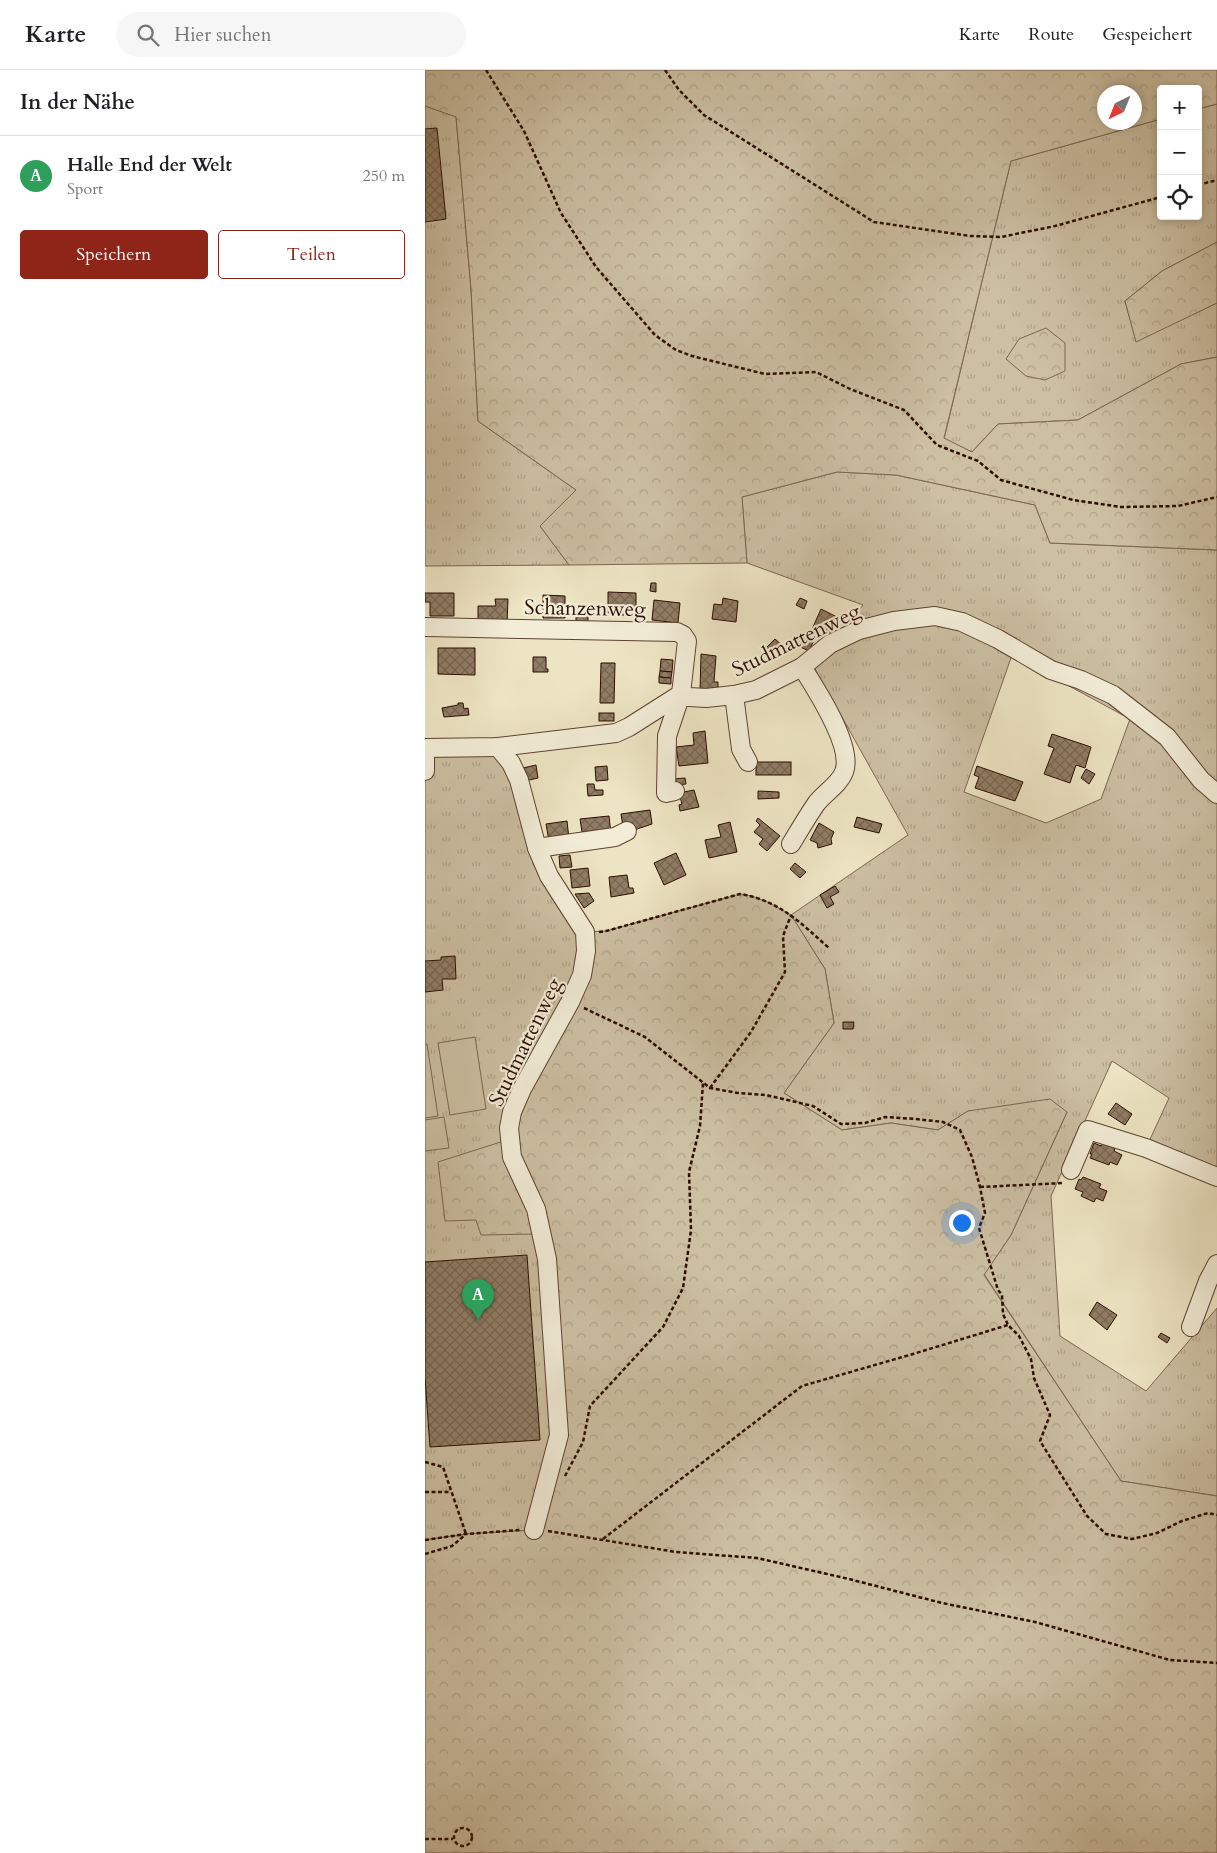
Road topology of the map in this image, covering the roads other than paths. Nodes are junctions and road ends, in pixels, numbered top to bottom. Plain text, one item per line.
1 (425, 627) edge
2 (802, 667) junction
3 (681, 694) junction
4 (734, 695) junction
5 (425, 748) edge
6 (498, 748) junction
7 (425, 758) edge
8 (748, 762) dead end
9 (425, 771) edge
10 (675, 791) dead end
11 (1217, 794) edge
12 (627, 832) dead end
13 (791, 844) dead end
14 (537, 848) junction
15 (1071, 1170) road end
16 (1217, 1177) edge
17 (1217, 1264) edge
18 (1191, 1326) dead end
19 (534, 1530) road end

1 - 3 street, Schanzenweg
2 - 4 street, Studmattenweg
2 - 11 street, Studmattenweg
2 - 13 street
3 - 4 street, Studmattenweg
3 - 6 street
3 - 10 street
4 - 8 street
5 - 6 street
6 - 14 street
7 - 9 street
12 - 14 street
14 - 19 street, Studmattenweg
15 - 16 street
17 - 18 street

